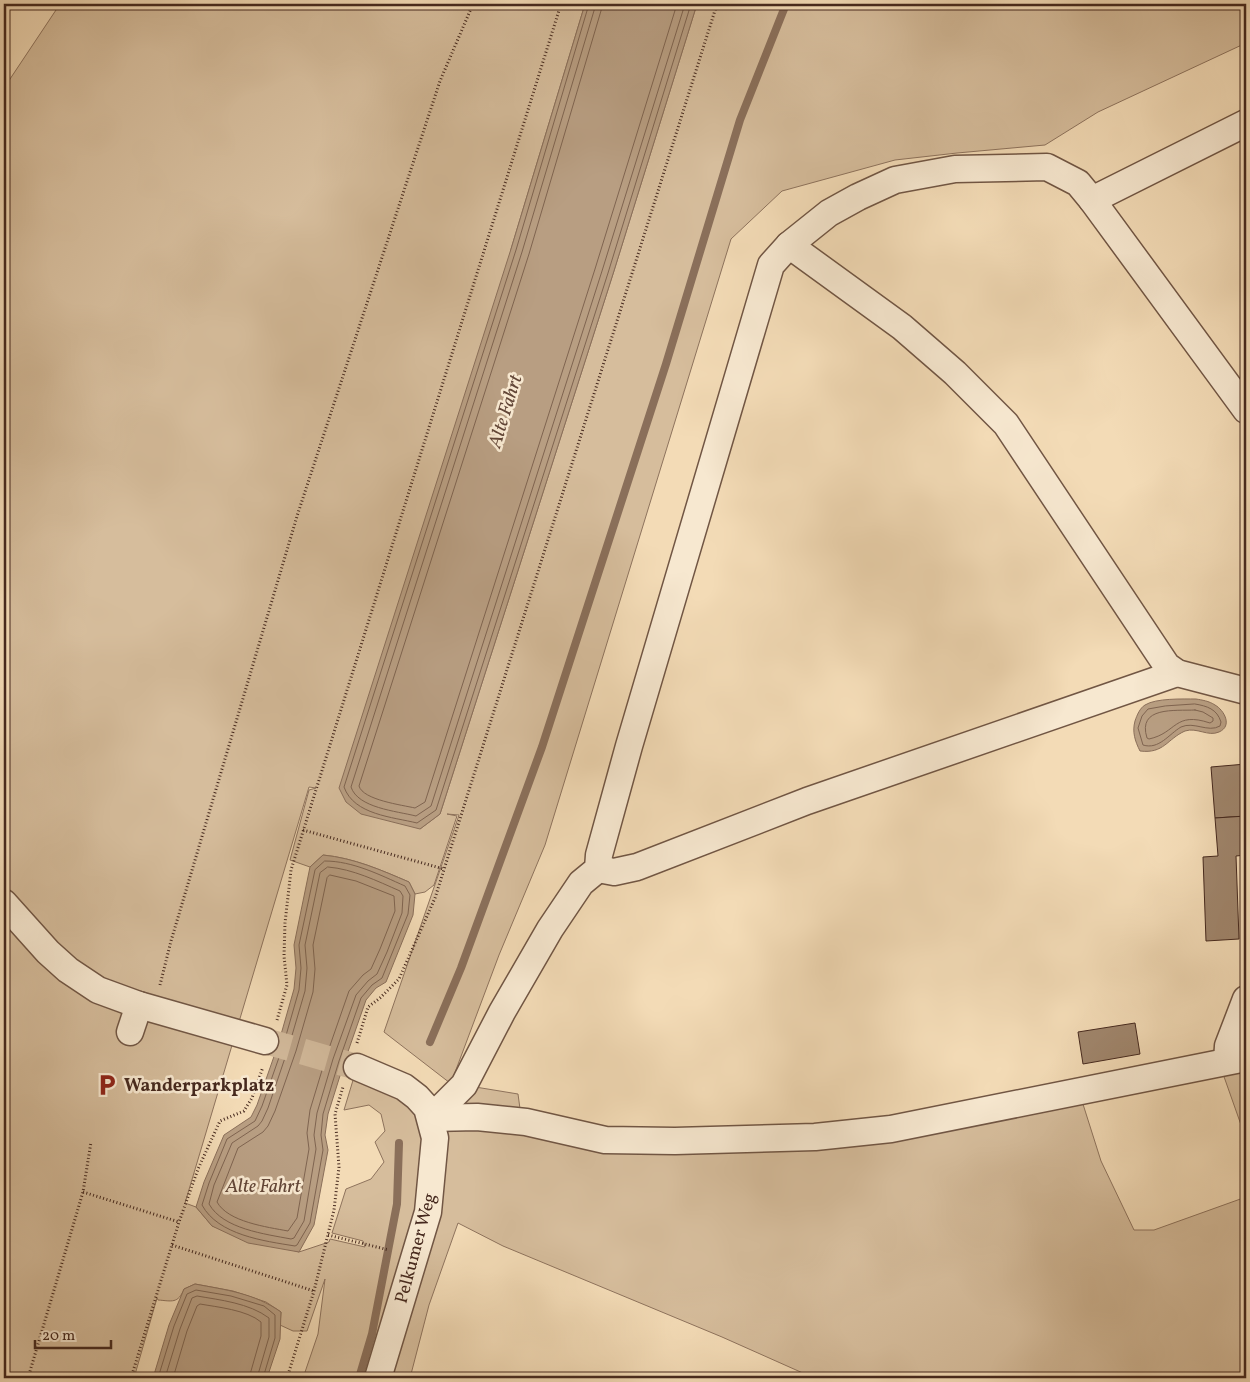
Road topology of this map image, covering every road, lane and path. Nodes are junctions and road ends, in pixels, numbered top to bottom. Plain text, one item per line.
1 (473, 4) edge
2 (561, 4) edge
3 (717, 4) edge
4 (1246, 123) edge
5 (1092, 200) junction
6 (789, 244) junction
7 (1246, 410) edge
8 (1178, 673) junction
9 (1246, 691) edge
10 (303, 830) junction
11 (444, 869) junction
12 (598, 869) junction
13 (4, 904) edge
14 (1246, 999) edge
15 (368, 1007) dead end
16 (146, 1008) junction
17 (130, 1032) dead end
18 (269, 1042) junction
19 (1237, 1060) edge
20 (357, 1068) tunnel mouth
21 (335, 1114) dead end
22 (431, 1118) junction
23 (91, 1142) dead end
24 (83, 1192) junction
25 (179, 1222) junction
26 (328, 1235) junction
27 (172, 1245) junction
28 (382, 1248) dead end
29 (314, 1292) junction
30 (28, 1378) edge
31 (131, 1378) edge
32 (287, 1378) edge
33 (378, 1378) edge

1 - 16 path
2 - 10 path
3 - 11 path
4 - 5 street
5 - 6 street
5 - 7 street
6 - 8 street
6 - 12 street
8 - 9 street
8 - 12 street
10 - 11 path
10 - 18 path
11 - 15 path
12 - 22 street
13 - 16 street
14 - 19 street
16 - 17 street
16 - 18 street
18 - 25 path
19 - 22 street
20 - 22 street, Pelkumer Weg
21 - 26 path
22 - 33 street, Pelkumer Weg
23 - 24 path
24 - 25 path
24 - 30 path
25 - 27 path
26 - 28 path
26 - 29 path
27 - 29 path
27 - 31 path
29 - 32 path

